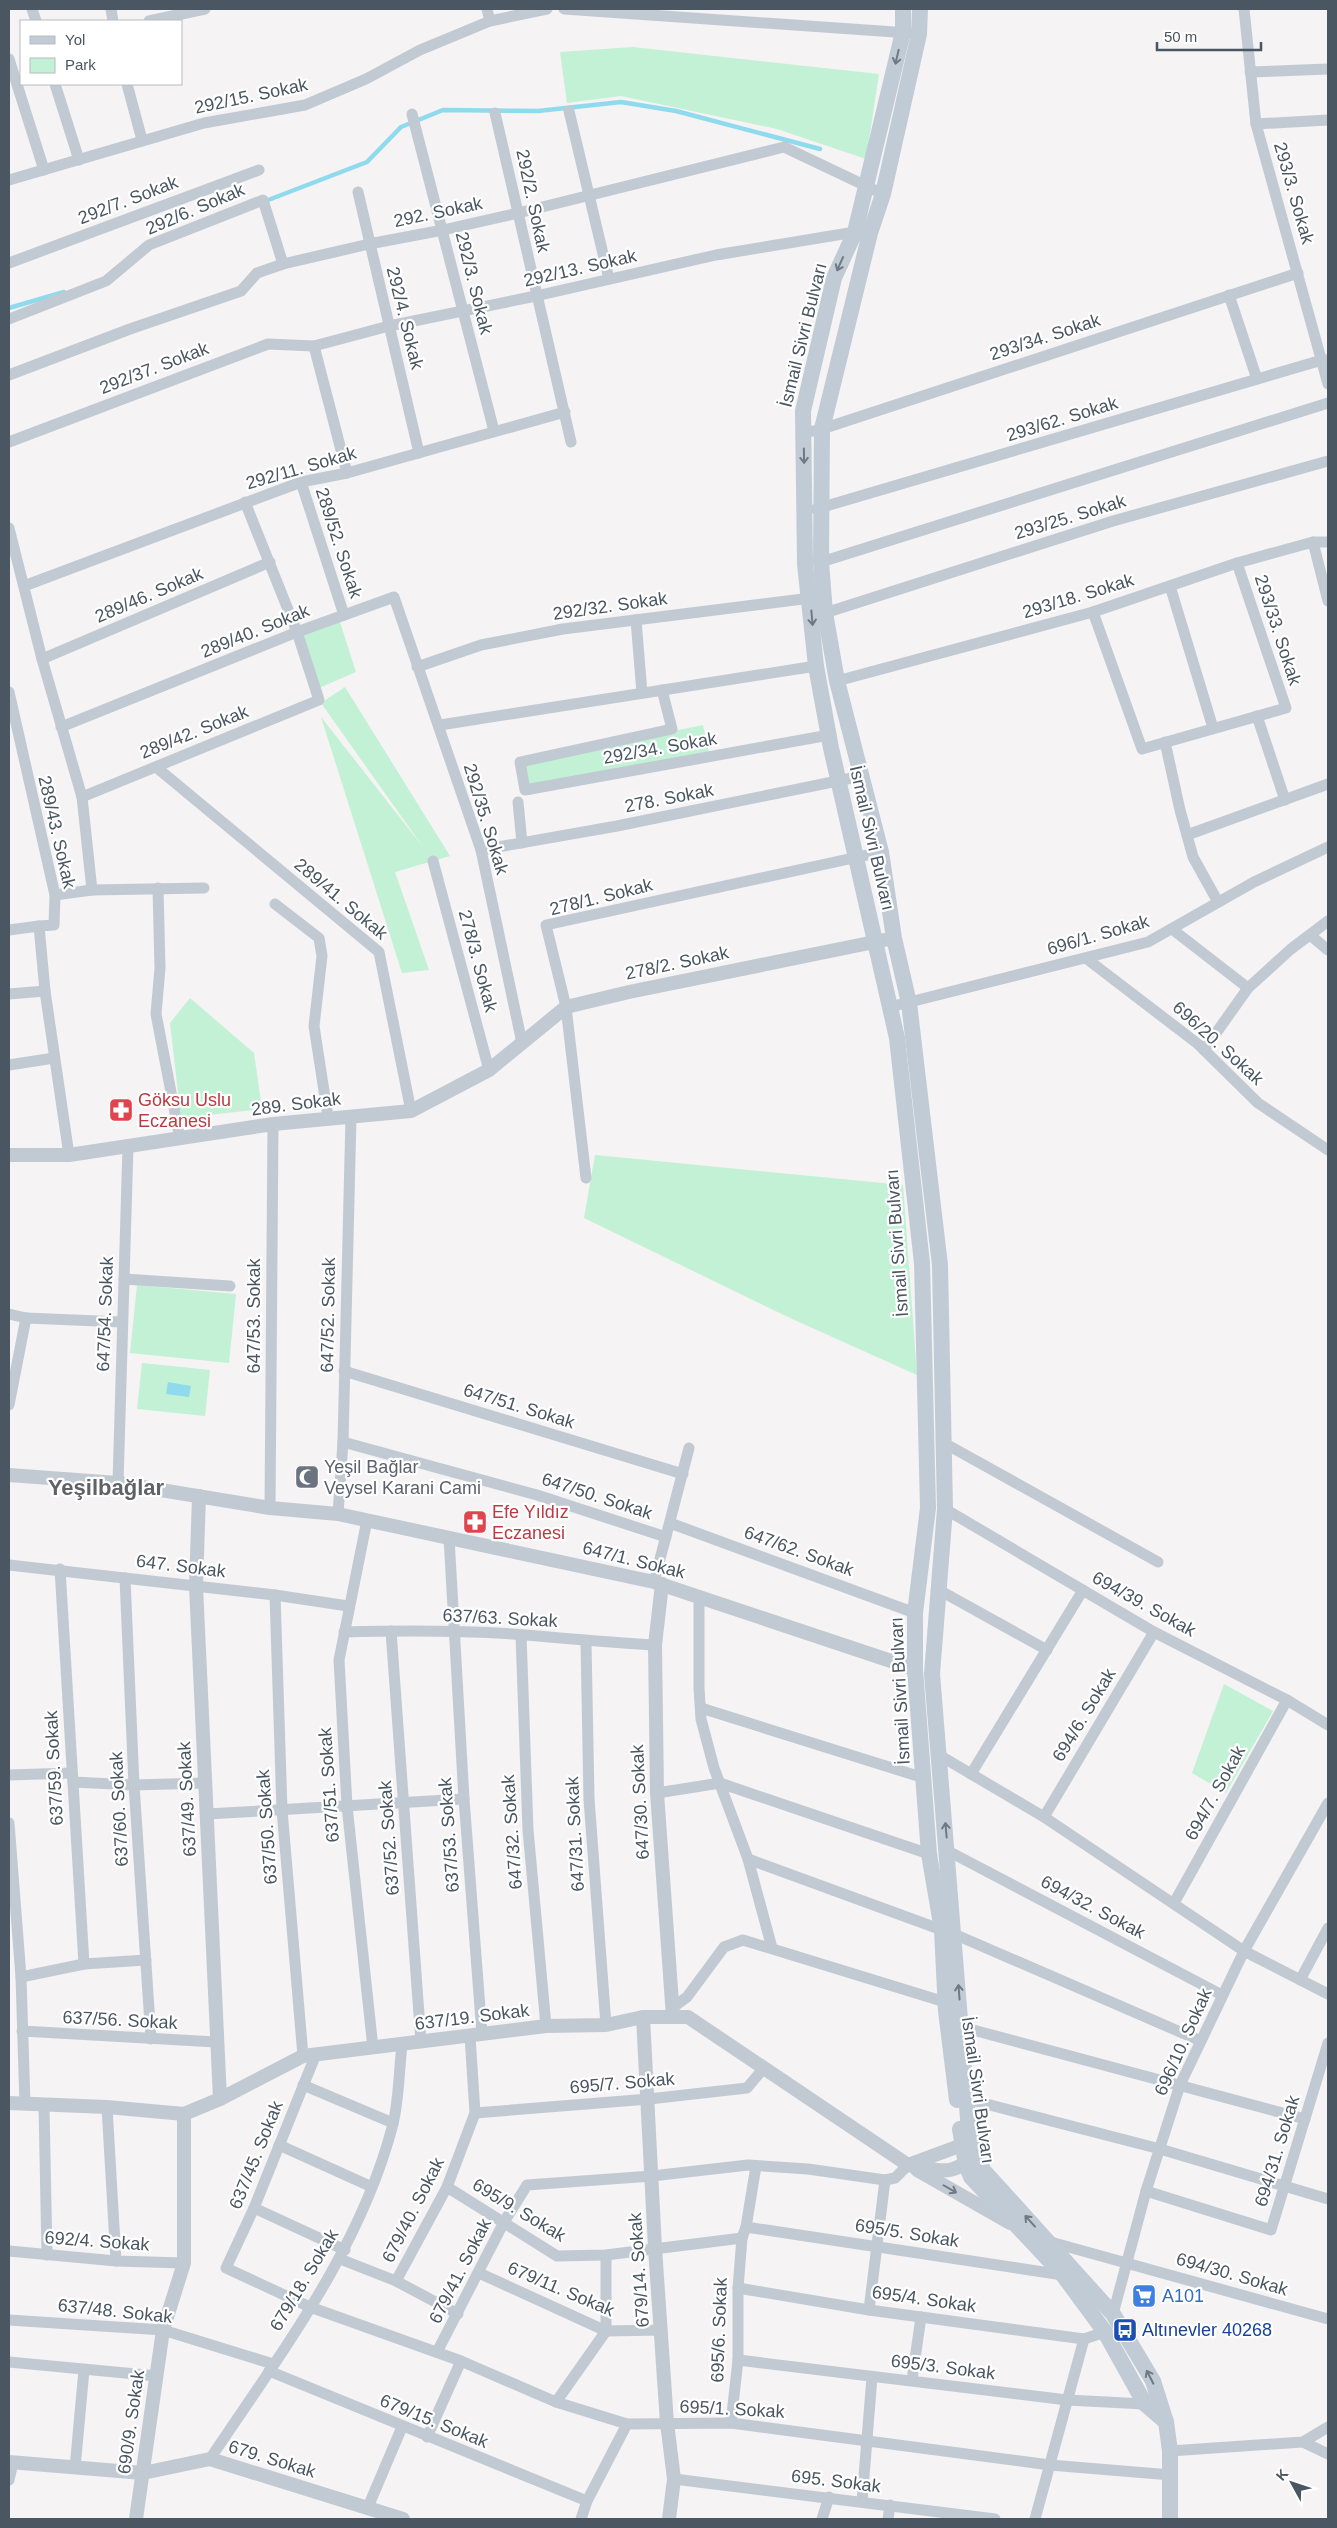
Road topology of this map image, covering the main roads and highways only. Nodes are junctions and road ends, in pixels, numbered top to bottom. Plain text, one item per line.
1 (903, 9) edge
2 (920, 9) edge
3 (911, 33) junction
4 (944, 1443) junction
5 (927, 1444) junction
6 (948, 1932) junction
7 (968, 2154) junction
8 (1166, 2422) junction
9 (1170, 2519) edge

1 - 3 main road, İsmail Sivri Bulvarı
2 - 3 main road, İsmail Sivri Bulvarı
3 - 4 main road, İsmail Sivri Bulvarı
3 -> 5 main road, İsmail Sivri Bulvarı
4 - 5 main road
6 -> 4 main road, İsmail Sivri Bulvarı
5 - 6 main road, İsmail Sivri Bulvarı
7 -> 6 main road, İsmail Sivri Bulvarı
6 - 7 main road, İsmail Sivri Bulvarı
8 -> 7 main road, İsmail Sivri Bulvarı
7 - 8 main road, İsmail Sivri Bulvarı
8 - 9 main road, İsmail Sivri Bulvarı

